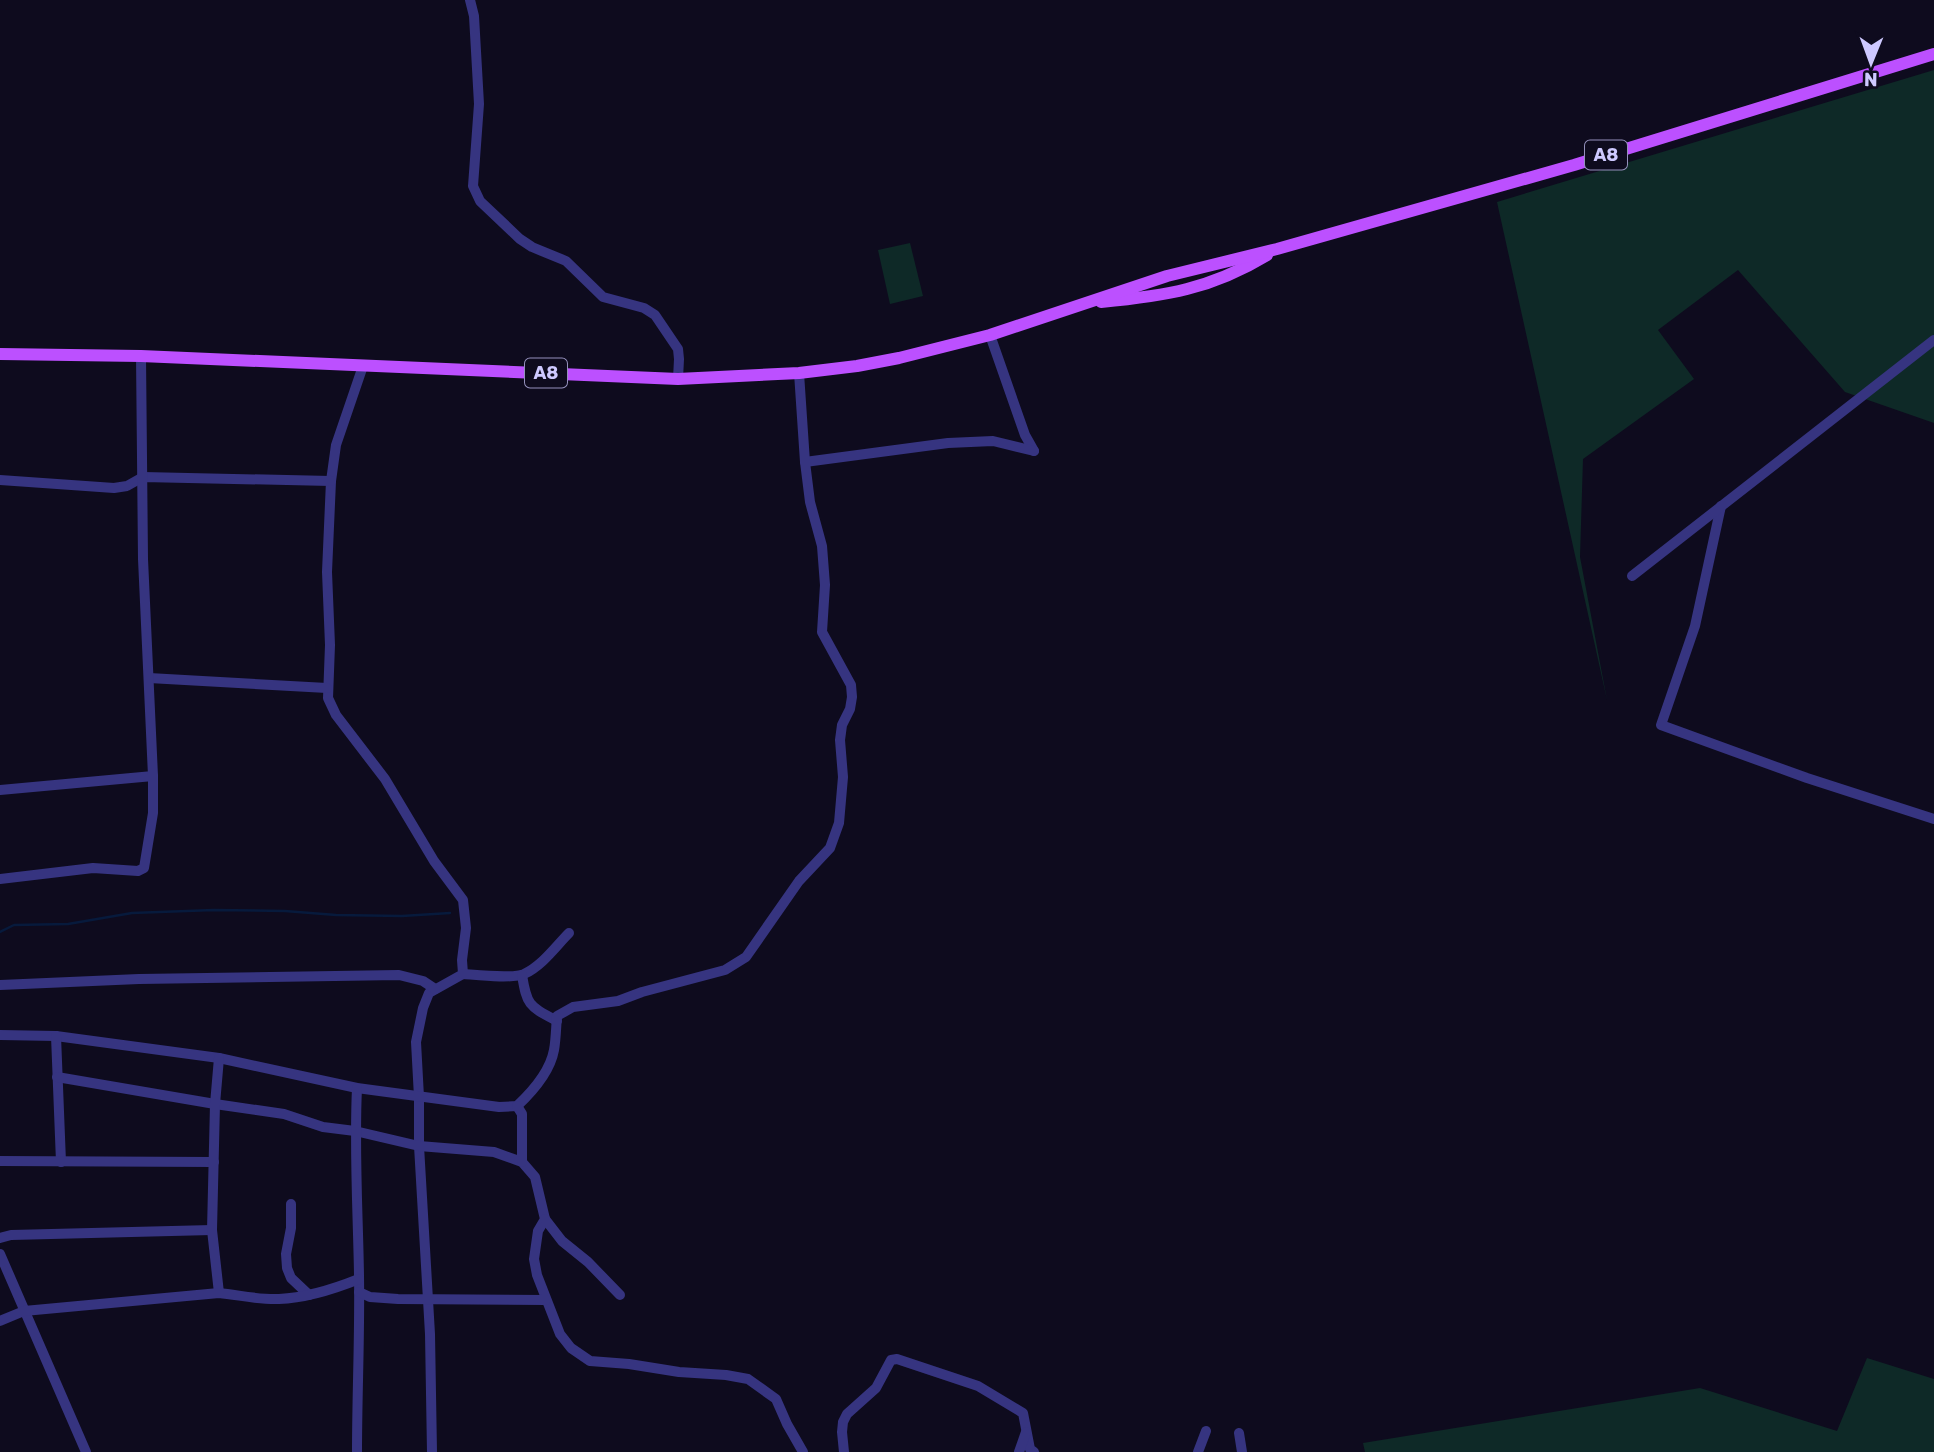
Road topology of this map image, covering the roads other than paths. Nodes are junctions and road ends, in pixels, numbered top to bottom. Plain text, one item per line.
1 (470, 0) edge
2 (1934, 54) edge
3 (1277, 249) junction
4 (1084, 303) junction
5 (990, 335) junction
6 (1934, 340) edge
7 (0, 354) edge
8 (141, 356) junction
9 (363, 366) junction
10 (799, 373) junction
11 (678, 379) junction
12 (805, 462) junction
13 (142, 477) junction
14 (0, 480) edge
15 (331, 481) junction
16 (1721, 506) junction
17 (1632, 576) dead end
18 (149, 678) junction
19 (327, 688) junction
20 (153, 776) junction
21 (0, 790) edge
22 (1934, 819) edge
23 (0, 879) edge
24 (569, 933) dead end
25 (463, 974) junction
26 (523, 975) junction
27 (0, 985) edge
28 (435, 989) junction
29 (557, 1021) junction
30 (0, 1035) edge
31 (56, 1036) junction
32 (219, 1058) junction
33 (57, 1077) junction
34 (357, 1088) junction
35 (419, 1097) junction
36 (215, 1104) junction
37 (517, 1106) junction
38 (355, 1130) junction
39 (419, 1146) junction
40 (0, 1161) edge
41 (61, 1162) junction
42 (214, 1162) junction
43 (522, 1162) junction
44 (291, 1204) dead end
45 (545, 1219) junction
46 (212, 1230) junction
47 (0, 1238) edge
48 (0, 1254) edge
49 (359, 1279) junction
50 (359, 1292) junction
51 (219, 1293) junction
52 (309, 1295) junction
53 (620, 1295) dead end
54 (428, 1299) junction
55 (546, 1300) junction
56 (24, 1311) junction
57 (0, 1321) edge
58 (1206, 1431) dead end
59 (1026, 1432) junction
60 (1239, 1433) dead end
61 (86, 1452) edge
62 (357, 1452) edge
63 (432, 1452) edge
64 (803, 1452) edge
65 (844, 1452) edge
66 (1018, 1452) edge
67 (1034, 1452) edge
68 (1198, 1452) edge
69 (1242, 1452) edge

1 - 11 street
2 - 3 main road, A8
3 - 4 main road, A8
3 - 4 main road, A8
4 - 5 main road, A8
5 - 10 main road, A8
5 - 12 street
6 - 16 street
7 - 8 main road, A8
8 - 9 main road, A8
8 - 13 street
9 - 11 main road, A8
9 - 15 street
10 - 11 main road, A8
10 - 12 street
12 - 29 street
13 - 14 street
13 - 15 street
13 - 18 street
15 - 19 street
16 - 17 street
16 - 22 street
18 - 19 street
18 - 20 street
19 - 25 street
20 - 21 street
20 - 23 street
24 - 26 street
25 - 26 street
25 - 28 street
26 - 29 street
27 - 28 street
28 - 35 street
29 - 37 street
30 - 31 street
31 - 32 street
31 - 33 street
32 - 34 street
32 - 36 street
33 - 36 street
33 - 41 street
34 - 35 street
34 - 38 street
35 - 37 street
35 - 39 street
36 - 38 street
36 - 42 street
37 - 43 street
38 - 39 street
38 - 49 street
39 - 43 street
39 - 54 street
40 - 41 street
41 - 42 street
42 - 46 street
43 - 45 street
44 - 52 street
45 - 53 street
45 - 55 street
46 - 47 street
46 - 51 street
48 - 56 street
49 - 50 street
49 - 52 street
50 - 54 street
50 - 62 street
51 - 52 street
51 - 56 street
54 - 55 street
54 - 63 street
55 - 64 street
56 - 57 street
56 - 61 street
58 - 68 street
59 - 65 street
59 - 66 street
59 - 67 street
60 - 69 street

